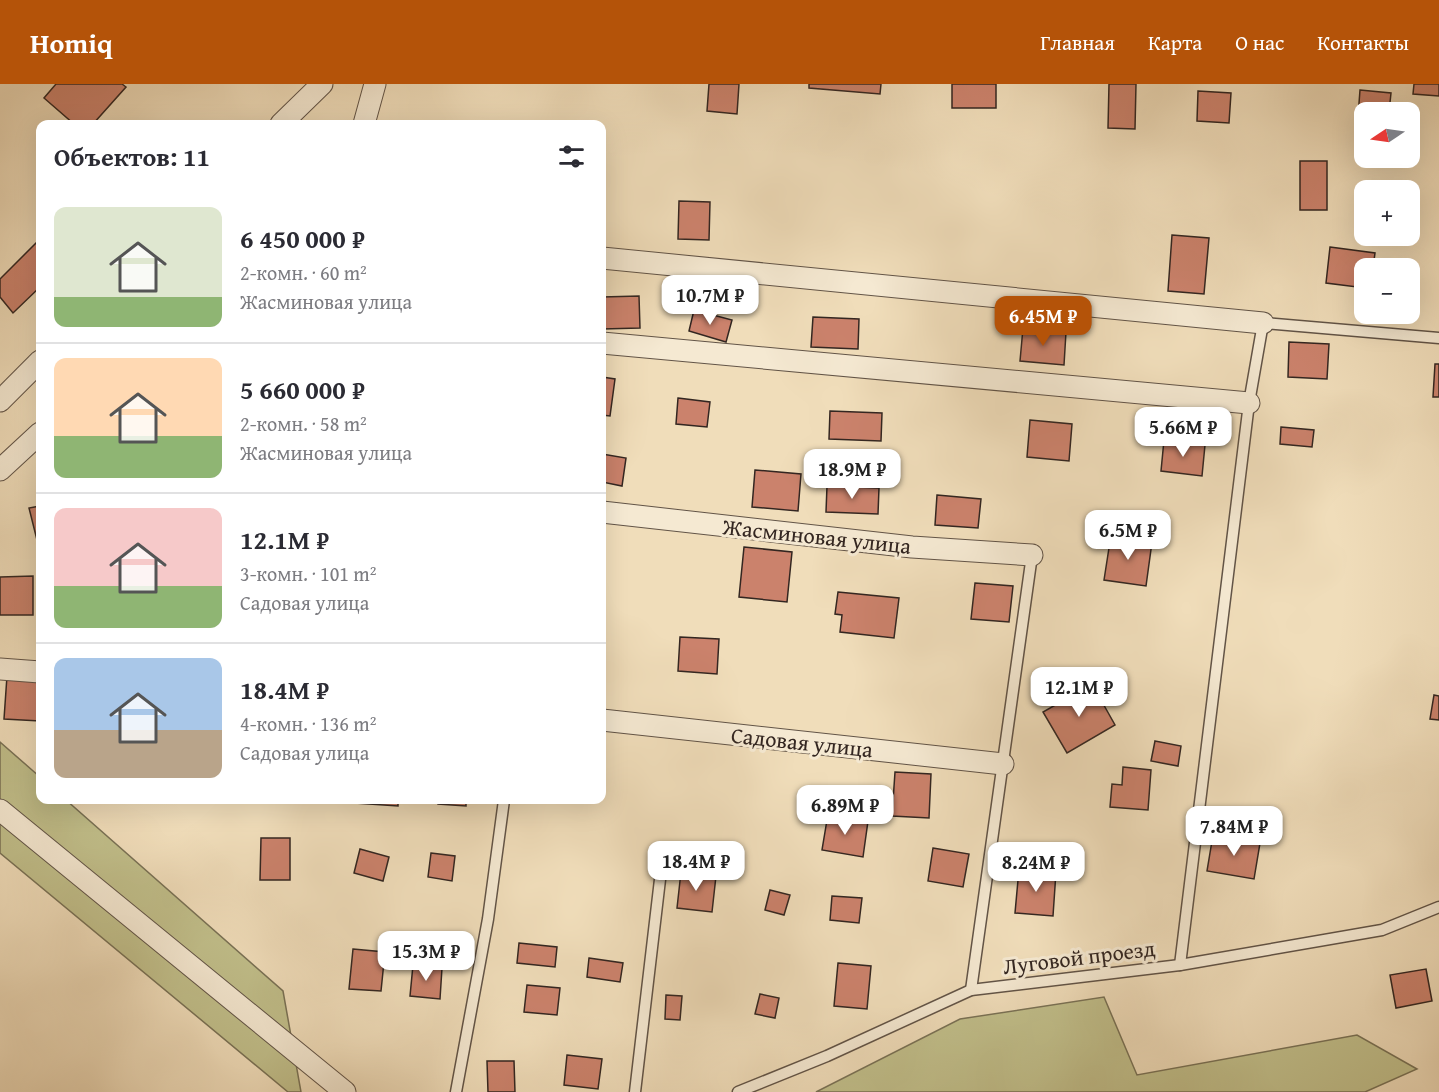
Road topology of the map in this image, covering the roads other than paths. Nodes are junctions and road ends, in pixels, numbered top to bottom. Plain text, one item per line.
1 (322, 84) edge
2 (375, 84) edge
3 (285, 120) edge
4 (365, 120) edge
5 (606, 258) edge
6 (1263, 323) junction
7 (1439, 338) edge
8 (606, 343) edge
9 (36, 366) edge
10 (0, 401) edge
11 (1249, 403) junction
12 (35, 442) edge
13 (0, 470) edge
14 (606, 512) edge
15 (1032, 555) joint
16 (0, 669) edge
17 (36, 672) edge
18 (606, 720) edge
19 (1003, 764) junction
20 (503, 804) edge
21 (0, 810) edge
22 (662, 871) dead end
23 (1439, 908) edge
24 (1180, 965) junction
25 (972, 990) junction
26 (345, 1092) edge
27 (456, 1092) edge
28 (635, 1092) edge
29 (738, 1092) edge

1 - 3 street
2 - 4 street
5 - 6 street
6 - 7 lane
6 - 11 lane
8 - 11 street
9 - 10 street
11 - 24 lane
12 - 13 street
14 - 15 street, Жасминовая улица
15 - 19 lane
16 - 17 street
18 - 19 street, Садовая улица
19 - 25 lane
20 - 27 lane
21 - 26 street
22 - 28 lane
23 - 24 lane, Луговой проезд
24 - 25 lane, Луговой проезд
25 - 29 lane, Луговой проезд

